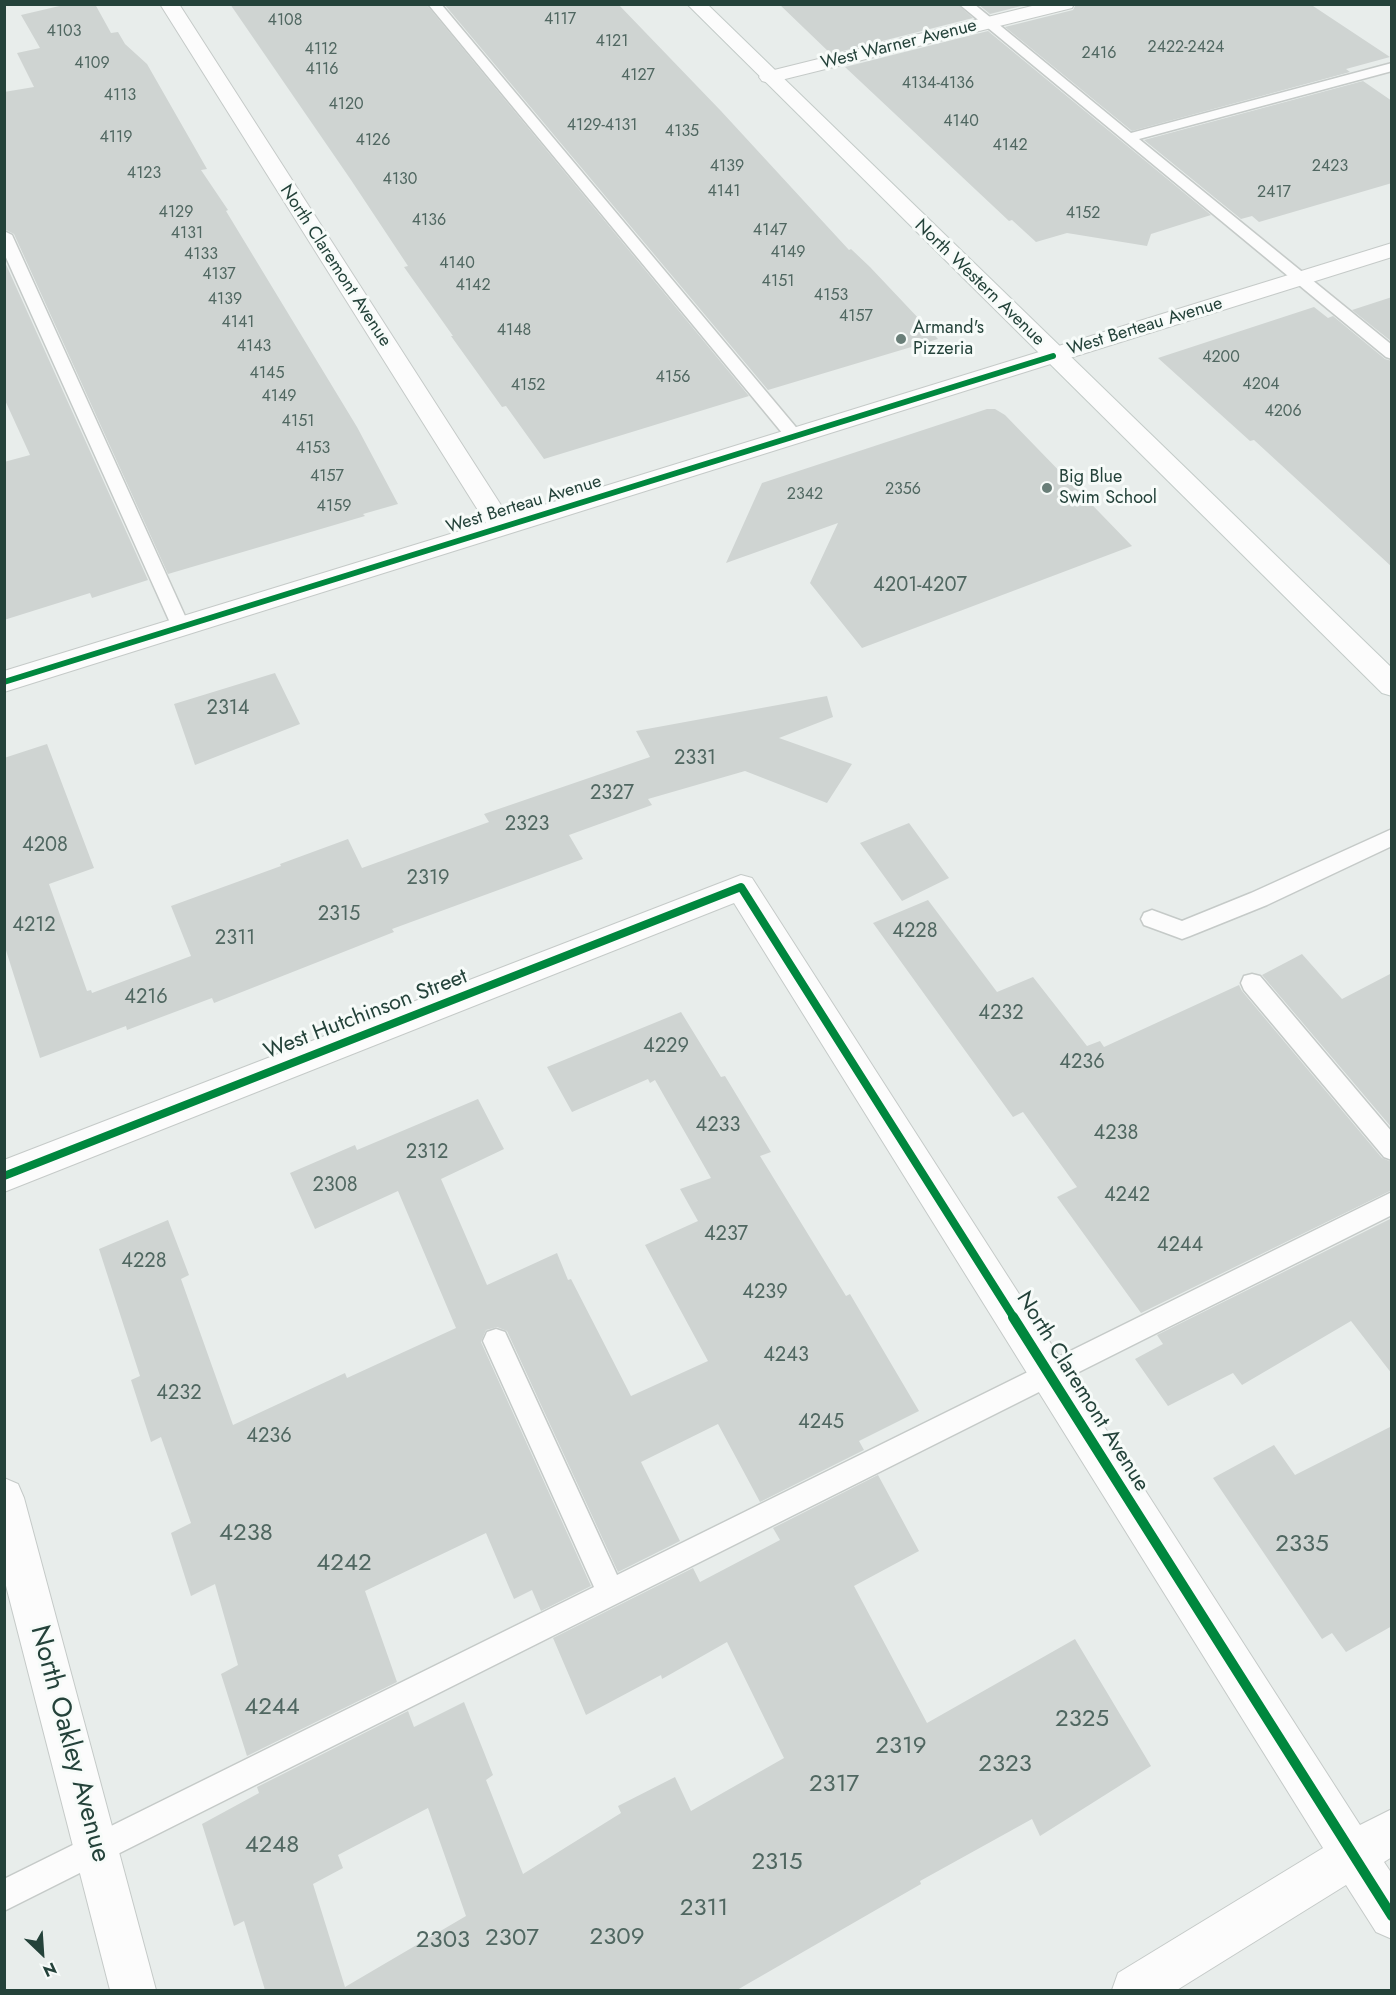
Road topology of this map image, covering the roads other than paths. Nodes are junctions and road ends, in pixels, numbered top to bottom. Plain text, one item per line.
1 (169, 4) edge
2 (434, 4) edge
3 (696, 4) edge
4 (965, 4) edge
5 (1065, 4) edge
6 (987, 23) junction
7 (1392, 67) edge
8 (769, 77) junction
9 (1128, 138) junction
10 (4, 235) edge
11 (1392, 250) edge
12 (1299, 279) junction
13 (1392, 354) edge
14 (1053, 356) junction
15 (794, 436) junction
16 (502, 527) junction
17 (182, 627) junction
18 (4, 682) edge
19 (1392, 686) edge
20 (1392, 837) edge
21 (741, 887) joint
22 (1152, 919) dead end
23 (1252, 983) dead end
24 (1392, 1150) edge
25 (4, 1176) edge
26 (1392, 1203) edge
27 (496, 1341) dead end
28 (1049, 1374) junction
29 (4, 1498) edge
30 (611, 1593) junction
31 (1392, 1831) edge
32 (97, 1851) junction
33 (1353, 1855) junction
34 (4, 1896) edge
35 (1392, 1916) edge
36 (133, 1990) edge
37 (1135, 1990) edge

1 - 16 street, North Claremont Avenue
2 - 15 lane
3 - 8 street, North Western Avenue
4 - 6 lane
5 - 6 street, West Warner Avenue
6 - 8 street, West Warner Avenue
6 - 9 lane
7 - 9 lane
8 - 14 street, North Western Avenue
9 - 12 lane
10 - 17 lane
11 - 12 street, West Berteau Avenue
12 - 13 lane
12 - 14 street, West Berteau Avenue
14 - 15 street, West Berteau Avenue
14 - 19 street, North Western Avenue
15 - 16 street, West Berteau Avenue
16 - 17 street, West Berteau Avenue
17 - 18 street, West Berteau Avenue
20 - 22 lane
21 - 25 street, West Hutchinson Street
21 - 28 street, North Claremont Avenue
23 - 24 lane
26 - 28 lane
27 - 30 lane
28 - 30 lane
28 - 33 street, North Claremont Avenue
29 - 32 street, North Oakley Avenue
30 - 32 lane
31 - 33 street
32 - 34 lane
32 - 36 street, North Oakley Avenue
33 - 35 street, North Claremont Avenue
33 - 37 street

